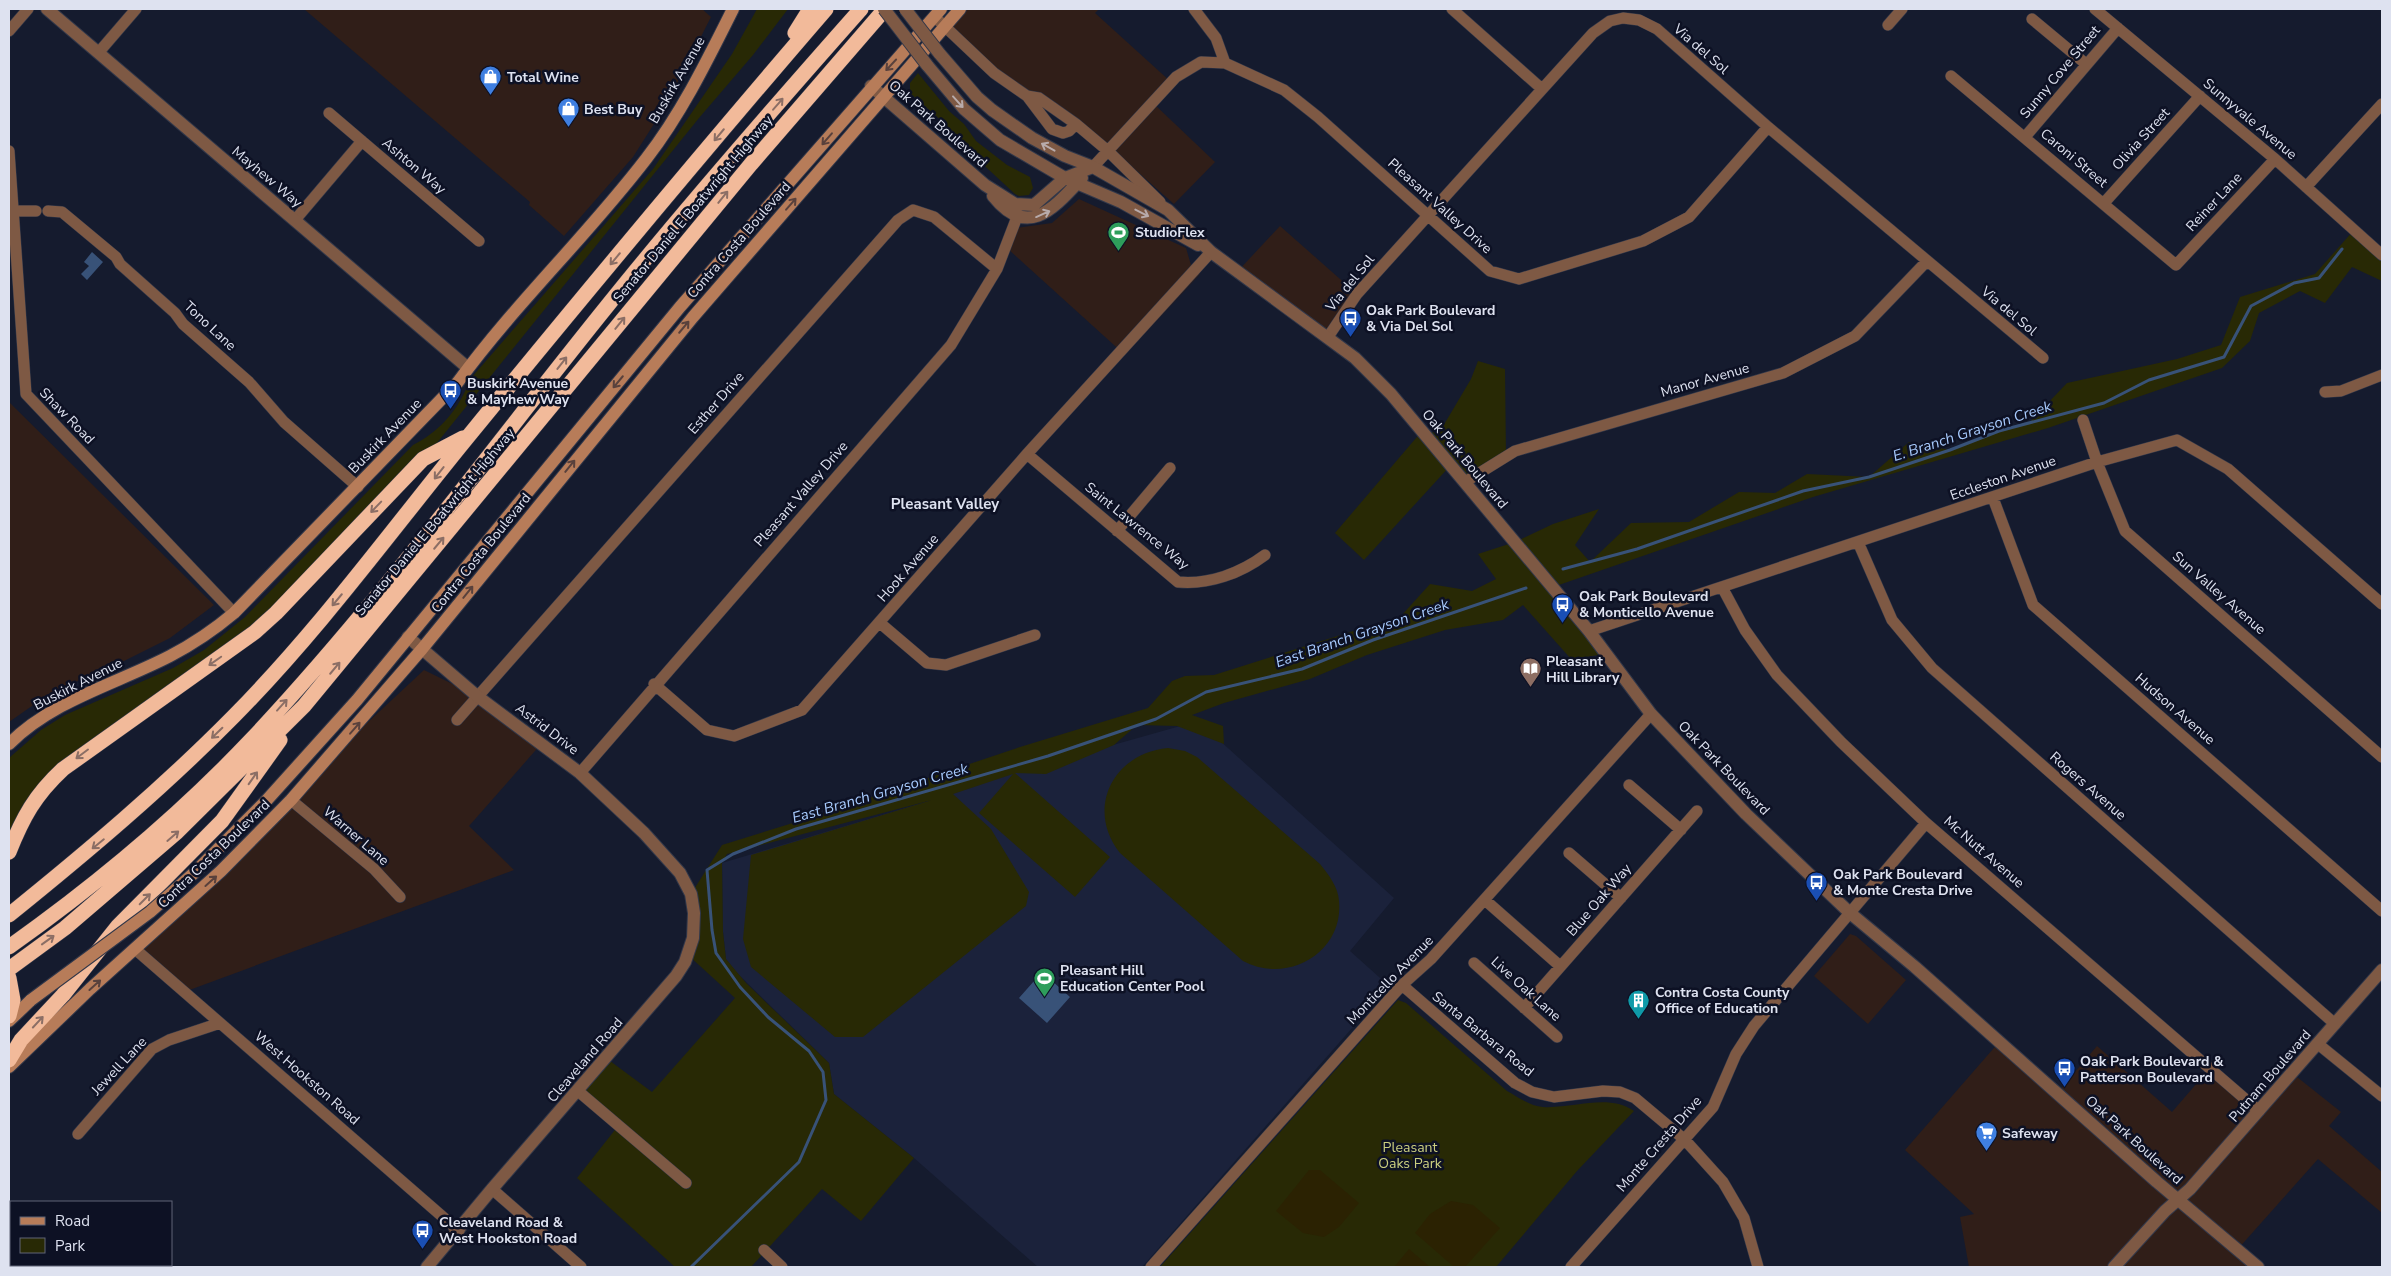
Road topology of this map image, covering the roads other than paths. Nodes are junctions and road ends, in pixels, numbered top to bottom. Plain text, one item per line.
1 (28, 9) edge
2 (47, 9) edge
3 (136, 9) edge
4 (733, 9) edge
5 (810, 9) edge
6 (826, 9) edge
7 (861, 9) edge
8 (884, 9) edge
9 (905, 9) edge
10 (960, 9) edge
11 (1194, 9) edge
12 (1452, 9) edge
13 (1902, 9) edge
14 (2096, 9) edge
15 (938, 13) edge
16 (2032, 18) dead end
17 (1888, 25) dead end
18 (945, 28) junction
19 (2118, 28) junction
20 (9, 31) edge
21 (99, 52) junction
22 (1225, 63) junction
23 (2086, 64) junction
24 (773, 70) junction
25 (1951, 76) dead end
26 (871, 86) junction
27 (1542, 89) junction
28 (884, 96) junction
29 (1027, 96) junction
30 (2200, 96) junction
31 (2382, 104) edge
32 (329, 113) dead end
33 (1076, 124) junction
34 (1768, 127) junction
35 (2025, 137) junction
36 (362, 141) junction
37 (9, 151) edge
38 (1108, 151) junction
39 (2275, 159) junction
40 (1093, 168) junction
41 (1065, 178) junction
42 (1077, 184) junction
43 (985, 186) junction
44 (2306, 188) junction
45 (2104, 203) junction
46 (1168, 210) junction
47 (14, 211) junction
48 (36, 211) dead end
49 (48, 211) dead end
50 (1017, 216) junction
51 (1428, 216) junction
52 (295, 220) junction
53 (479, 241) dead end
54 (1211, 252) junction
55 (2382, 255) edge
56 (1927, 261) junction
57 (2176, 265) joint
58 (997, 269) junction
59 (1328, 337) junction
60 (2042, 358) dead end
61 (468, 368) junction
62 (2382, 375) edge
63 (2325, 392) dead end
64 (2083, 420) dead end
65 (469, 435) junction
66 (1027, 454) junction
67 (2097, 462) junction
68 (1170, 468) dead end
69 (1465, 482) junction
70 (358, 487) junction
71 (1993, 498) junction
72 (1117, 531) junction
73 (1858, 542) junction
74 (1265, 555) dead end
75 (1722, 587) junction
76 (2382, 604) edge
77 (234, 613) junction
78 (880, 623) junction
79 (1589, 631) junction
80 (1035, 635) dead end
81 (408, 637) junction
82 (422, 649) junction
83 (654, 684) junction
84 (477, 696) junction
85 (304, 706) junction
86 (1651, 714) junction
87 (457, 720) dead end
88 (9, 744) edge
89 (2382, 757) edge
90 (580, 773) junction
91 (1629, 785) dead end
92 (291, 800) junction
93 (1697, 811) dead end
94 (1926, 823) junction
95 (1681, 830) junction
96 (9, 852) edge
97 (662, 853) joint
98 (1569, 853) dead end
99 (400, 897) dead end
100 (1621, 898) junction
101 (1485, 900) junction
102 (2382, 911) edge
103 (1850, 913) junction
104 (9, 915) edge
105 (9, 947) edge
106 (135, 949) junction
107 (1474, 964) dead end
108 (1560, 966) junction
109 (9, 969) edge
110 (2382, 970) edge
111 (9, 978) edge
112 (1402, 985) junction
113 (1524, 1008) junction
114 (9, 1016) edge
115 (9, 1021) edge
116 (220, 1023) junction
117 (2335, 1024) junction
118 (1557, 1037) dead end
119 (2318, 1044) junction
120 (9, 1060) edge
121 (9, 1067) edge
122 (578, 1091) junction
123 (2382, 1096) edge
124 (2259, 1111) junction
125 (78, 1134) dead end
126 (1685, 1140) junction
127 (686, 1183) dead end
128 (492, 1189) junction
129 (2178, 1200) junction
130 (459, 1231) junction
131 (764, 1250) dead end
132 (428, 1267) edge
133 (581, 1267) edge
134 (782, 1267) edge
135 (1152, 1267) edge
136 (1571, 1267) edge
137 (1758, 1267) edge
138 (2114, 1267) edge
139 (2258, 1267) edge

1 - 20 street
2 - 21 street, Mayhew Way
3 - 21 street
4 - 61 main road, Buskirk Avenue
5 - 24 highway
6 - 24 highway, Senator Daniel E Boatwright Highway
105 -> 7 highway
8 -> 41 street, Oak Park Boulevard, bridge
85 -> 8 highway, Senator Daniel E Boatwright Highway
40 -> 9 street, Oak Park Boulevard, bridge
10 - 18 main road, Contra Costa Boulevard
11 - 22 street
12 - 27 street
13 - 17 street
14 - 19 street, Sunnyvale Avenue
15 - 18 street, Oak Park Boulevard
15 -> 26 main road, Contra Costa Boulevard
16 - 23 street
18 - 28 main road, Contra Costa Boulevard
18 - 29 street, Oak Park Boulevard
19 - 23 street, Sunny Cove Street
19 - 30 street, Sunnyvale Avenue
21 - 52 street, Mayhew Way
22 - 38 street, Pleasant Valley Drive
22 - 51 street, Pleasant Valley Drive
23 - 35 street, Sunny Cove Street
24 -> 65 highway, Senator Daniel E Boatwright Highway
25 - 35 street, Caroni Street
26 - 28 street, Oak Park Boulevard
26 -> 81 main road, Contra Costa Boulevard
27 - 34 street, Via del Sol
27 - 51 street, Via del Sol
28 - 43 street, Oak Park Boulevard
82 -> 28 main road, Contra Costa Boulevard
29 - 33 street, Oak Park Boulevard
29 - 33 street, Oak Park Boulevard
30 - 39 street, Sunnyvale Avenue
30 - 45 street, Olivia Street
31 - 44 street
32 - 36 street, Ashton Way
33 - 38 street, Oak Park Boulevard
34 - 51 street, Pleasant Valley Drive
34 - 56 street, Via del Sol
35 - 45 street, Caroni Street
36 - 52 street
36 - 53 street, Ashton Way
37 - 47 street, Shaw Road
38 - 40 street, Oak Park Boulevard
38 - 46 street, Oak Park Boulevard
39 - 44 street, Sunnyvale Avenue
39 - 57 street, Reiner Lane
40 - 41 street, Oak Park Boulevard
40 - 42 street, Oak Park Boulevard
40 - 46 street, Oak Park Boulevard
41 - 42 street, Oak Park Boulevard
41 - 43 street, Oak Park Boulevard
50 -> 42 street, Oak Park Boulevard
42 -> 54 street, Oak Park Boulevard
43 - 50 street, Oak Park Boulevard
44 - 55 street, Sunnyvale Avenue
45 - 57 street, Caroni Street
46 - 54 street, Oak Park Boulevard
47 - 48 street
47 - 77 street, Shaw Road
49 - 70 street, Tono Lane
50 - 58 street, Pleasant Valley Drive
51 - 59 street, Via del Sol
52 - 61 street, Mayhew Way
54 - 59 street, Oak Park Boulevard
54 - 66 street, Hook Avenue
56 - 60 street, Via del Sol
56 - 69 street, Manor Avenue
58 - 83 street, Pleasant Valley Drive
58 - 84 street, Esther Drive
59 - 69 street, Oak Park Boulevard
61 - 70 main road, Buskirk Avenue
62 - 63 street
64 - 67 street, Sun Valley Avenue
65 -> 96 highway
65 -> 104 highway, Senator Daniel E Boatwright Highway
66 - 72 street, Saint Lawrence Way
66 - 78 street, Hook Avenue
67 - 71 street, Eccleston Avenue
67 - 76 street, Eccleston Avenue
67 - 89 street, Sun Valley Avenue
68 - 72 street
69 - 79 street, Oak Park Boulevard
70 - 77 main road, Buskirk Avenue
71 - 73 street, Eccleston Avenue
71 - 102 street, Hudson Avenue
72 - 74 street, Saint Lawrence Way
73 - 75 street, Eccleston Avenue
73 - 117 street, Rogers Avenue
75 - 79 street, Eccleston Avenue
75 - 94 street, Mc Nutt Avenue
77 - 88 main road, Buskirk Avenue
78 - 80 street
78 - 83 street, Hook Avenue
79 - 86 street, Oak Park Boulevard
81 - 82 street, Astrid Drive
81 - 115 main road, Contra Costa Boulevard, bridge
82 - 84 street, Astrid Drive
92 -> 82 main road, Contra Costa Boulevard
83 - 90 street, Pleasant Valley Drive
84 - 87 street
84 - 90 street, Astrid Drive
109 -> 85 highway, Senator Daniel E Boatwright Highway
120 -> 85 highway
86 - 101 street, Monticello Avenue
86 - 103 street, Oak Park Boulevard
90 - 97 street, Astrid Drive
91 - 95 street
92 - 99 street, Warner Lane
106 -> 92 main road, Contra Costa Boulevard
93 - 95 street, Blue Oak Way
94 - 103 street, Monte Cresta Drive
94 - 124 street, Mc Nutt Avenue
95 - 100 street, Blue Oak Way
97 - 122 street, Cleaveland Road
98 - 100 street
100 - 108 street, Blue Oak Way
101 - 108 street
101 - 112 street, Monticello Avenue
103 - 126 street, Monte Cresta Drive
103 - 129 street, Oak Park Boulevard
106 - 116 street, West Hookston Road
121 -> 106 main road, Contra Costa Boulevard
107 - 113 street, Live Oak Lane
108 - 113 street, Blue Oak Way
110 - 117 street, Putnam Boulevard
111 - 114 highway
112 - 126 street, Santa Barbara Road
112 - 135 street, Monticello Avenue
113 - 118 street, Live Oak Lane
116 - 125 street, Jewell Lane
116 - 130 street, West Hookston Road
117 - 119 street, Putnam Boulevard
119 - 123 street
119 - 124 street, Putnam Boulevard
122 - 127 street
122 - 128 street, Cleaveland Road
124 - 129 street, Putnam Boulevard
126 - 136 street, Monte Cresta Drive
126 - 137 street, Santa Barbara Road
128 - 130 street, Cleaveland Road
128 - 133 street
129 - 138 street, Putnam Boulevard
129 - 139 street, Oak Park Boulevard
130 - 132 street, Cleaveland Road
131 - 134 street

